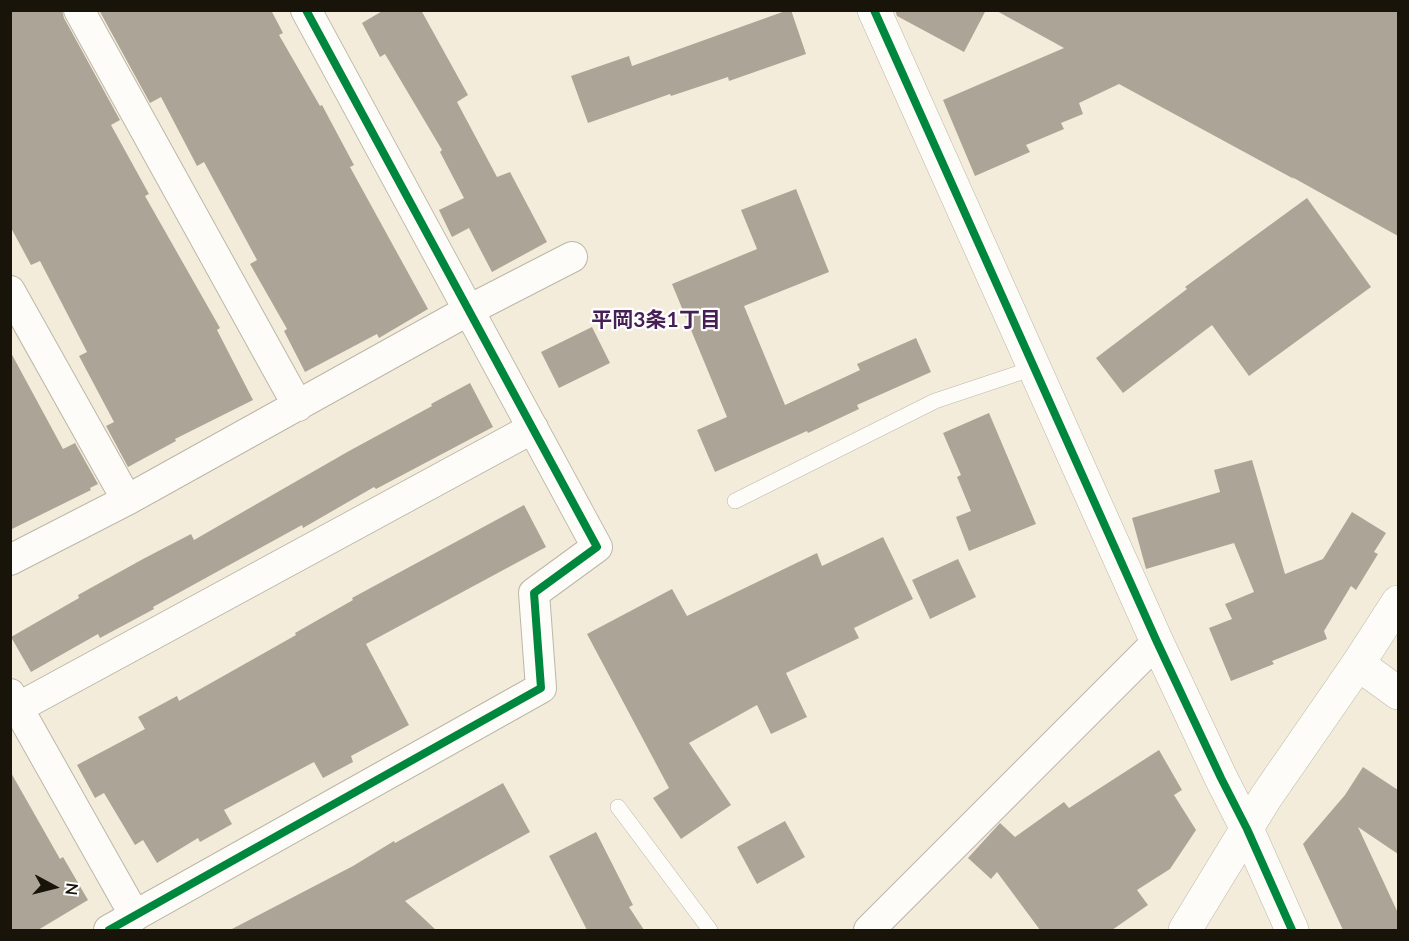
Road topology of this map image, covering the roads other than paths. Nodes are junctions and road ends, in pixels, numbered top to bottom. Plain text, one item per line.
1 (79, 10) edge
2 (306, 10) edge
3 (874, 10) edge
4 (572, 257) dead end
5 (10, 291) edge
6 (469, 310) junction
7 (1034, 368) junction
8 (298, 406) junction
9 (533, 428) junction
10 (127, 500) junction
11 (735, 501) dead end
12 (10, 560) edge
13 (1398, 602) edge
14 (1157, 642) junction
15 (1358, 664) junction
16 (1398, 693) edge
17 (13, 705) edge
18 (618, 807) dead end
19 (1247, 829) junction
20 (135, 916) junction
21 (109, 930) edge
22 (710, 930) edge
23 (869, 930) edge
24 (1185, 930) edge
25 (1292, 930) edge

1 - 8 street
2 - 6 street
3 - 7 street
4 - 6 street
5 - 10 street
6 - 8 street
6 - 9 street
7 - 11 lane
7 - 14 street
8 - 10 street
9 - 17 street
9 - 20 street
10 - 12 street
13 - 15 street
14 - 19 street
14 - 23 street
15 - 16 street
15 - 19 street
17 - 20 street
18 - 22 lane
19 - 24 street
19 - 25 street
20 - 21 street

